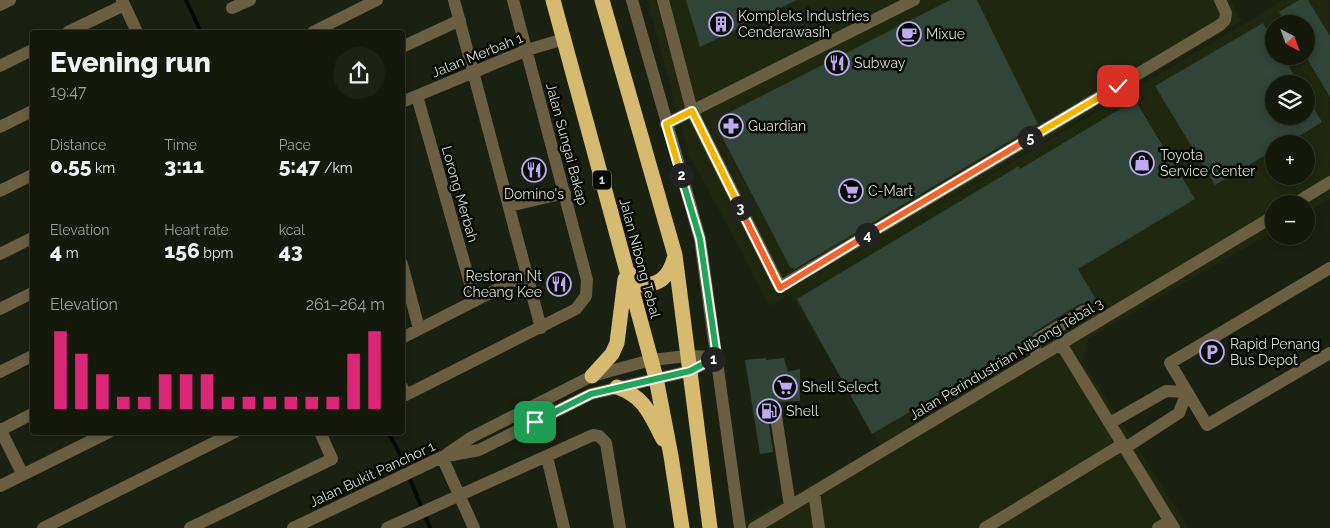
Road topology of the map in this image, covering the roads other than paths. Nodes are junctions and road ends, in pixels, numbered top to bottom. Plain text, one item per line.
1 (10, 0) edge
2 (250, 0) edge
3 (377, 0) edge
4 (454, 0) edge
5 (513, 0) edge
6 (553, 0) edge
7 (602, 0) edge
8 (632, 0) edge
9 (663, 0) edge
10 (914, 0) edge
11 (1220, 0) edge
12 (123, 2) edge
13 (0, 5) edge
14 (232, 8) dead end
15 (460, 20) junction
16 (72, 30) edge
17 (136, 30) edge
18 (317, 30) edge
19 (564, 39) junction
20 (405, 46) edge
21 (527, 50) junction
22 (30, 51) edge
23 (0, 66) edge
24 (474, 72) junction
25 (417, 96) junction
26 (405, 101) edge
27 (692, 111) junction
28 (30, 112) edge
29 (666, 124) junction
30 (0, 127) edge
31 (30, 176) edge
32 (1330, 182) edge
33 (0, 191) edge
34 (565, 193) junction
35 (1309, 195) edge
36 (509, 206) junction
37 (1265, 221) edge
38 (30, 239) edge
39 (0, 254) edge
40 (674, 255) junction
41 (1330, 268) edge
42 (626, 270) junction
43 (527, 274) junction
44 (405, 275) edge
45 (30, 294) edge
46 (475, 301) junction
47 (0, 309) edge
48 (1084, 311) dead end
49 (541, 328) junction
50 (419, 329) junction
51 (405, 336) edge
52 (1061, 344) junction
53 (1330, 353) edge
54 (688, 356) junction
55 (30, 357) edge
56 (717, 357) junction
57 (1037, 358) junction
58 (651, 360) junction
59 (690, 371) junction
60 (0, 372) edge
61 (592, 376) junction
62 (656, 378) junction
63 (617, 387) junction
64 (405, 391) edge
65 (1166, 391) junction
66 (1187, 392) junction
67 (775, 410) dead end
68 (1178, 413) junction
69 (30, 415) edge
70 (1110, 423) junction
71 (0, 430) edge
72 (103, 435) edge
73 (229, 435) edge
74 (321, 435) edge
75 (1124, 446) junction
76 (671, 456) junction
77 (441, 457) junction
78 (547, 457) junction
79 (23, 475) junction
80 (0, 486) edge
81 (814, 492) junction
82 (454, 498) junction
83 (790, 506) junction
84 (1172, 524) edge
85 (391, 527) edge
86 (43, 528) edge
87 (190, 528) edge
88 (293, 528) edge
89 (474, 528) edge
90 (564, 528) edge
91 (620, 528) edge
92 (682, 528) edge
93 (710, 528) edge
94 (740, 528) edge
95 (754, 528) edge
96 (819, 528) edge
97 (985, 528) edge
98 (1158, 528) edge

1 - 13 street
2 - 14 street
3 - 18 street
4 - 15 street
5 - 21 street, Jalan Sungai Bakap
6 - 19 highway, Jalan Nibong Tebal / 1
7 - 40 highway, Jalan Nibong Tebal
8 - 29 street
9 - 27 street
10 - 27 street
11 - 27 street
12 - 16 street
12 - 17 street
15 - 20 street
15 - 24 street
19 - 21 street, Jalan Merbah 1
19 - 42 highway, Jalan Nibong Tebal / 1
21 - 24 street, Jalan Merbah 1
21 - 34 street, Jalan Sungai Bakap
22 - 23 street
24 - 25 street, Jalan Merbah 1
24 - 36 street
25 - 26 street, Jalan Merbah 1
25 - 46 street, Lorong Merbah
27 - 29 street
28 - 30 street
29 - 56 street
31 - 33 street
32 - 35 street
34 - 36 street
34 - 49 street, Jalan Sungai Bakap
36 - 43 street
37 - 52 street, Jalan Perindustrian Nibong Tebal 3
38 - 39 street
40 - 42 highway
40 - 54 highway, Jalan Nibong Tebal
41 - 66 street
42 - 58 highway, Jalan Nibong Tebal / 1
42 - 61 highway
43 - 46 street
43 - 49 street
44 - 50 street
45 - 47 street
46 - 50 street
48 - 57 street
49 - 64 street
50 - 51 street
52 - 57 street, Jalan Perindustrian Nibong Tebal 3
52 - 70 street
53 - 66 street
54 - 56 street
54 - 58 street
54 - 59 highway, Jalan Nibong Tebal
55 - 60 street
56 - 59 street, Jalan Bukit Panchor 1
56 - 94 street
57 - 81 street, Jalan Perindustrian Nibong Tebal 3
58 - 61 street
58 - 62 highway, Jalan Nibong Tebal / 1
59 - 62 street, Jalan Bukit Panchor 1
59 - 93 highway, Jalan Nibong Tebal
61 - 77 street
62 - 63 street, Jalan Bukit Panchor 1
62 - 76 highway, Jalan Nibong Tebal / 1
63 - 76 highway
63 - 77 street, Jalan Bukit Panchor 1
65 - 66 street
65 - 68 street
65 - 70 street
66 - 68 street
67 - 83 street
68 - 75 street
69 - 71 street
70 - 75 street
71 - 79 street
72 - 79 street
73 - 86 street
74 - 87 street
75 - 84 street
75 - 97 street
76 - 92 highway, Jalan Nibong Tebal / 1
77 - 82 street
77 - 88 street, Jalan Bukit Panchor 1
78 - 82 street
78 - 90 street
78 - 91 street
79 - 80 street
81 - 83 street, Jalan Perindustrian Nibong Tebal 3
81 - 96 street
82 - 85 street
82 - 89 street
83 - 95 street, Jalan Perindustrian Nibong Tebal 3
84 - 98 street

